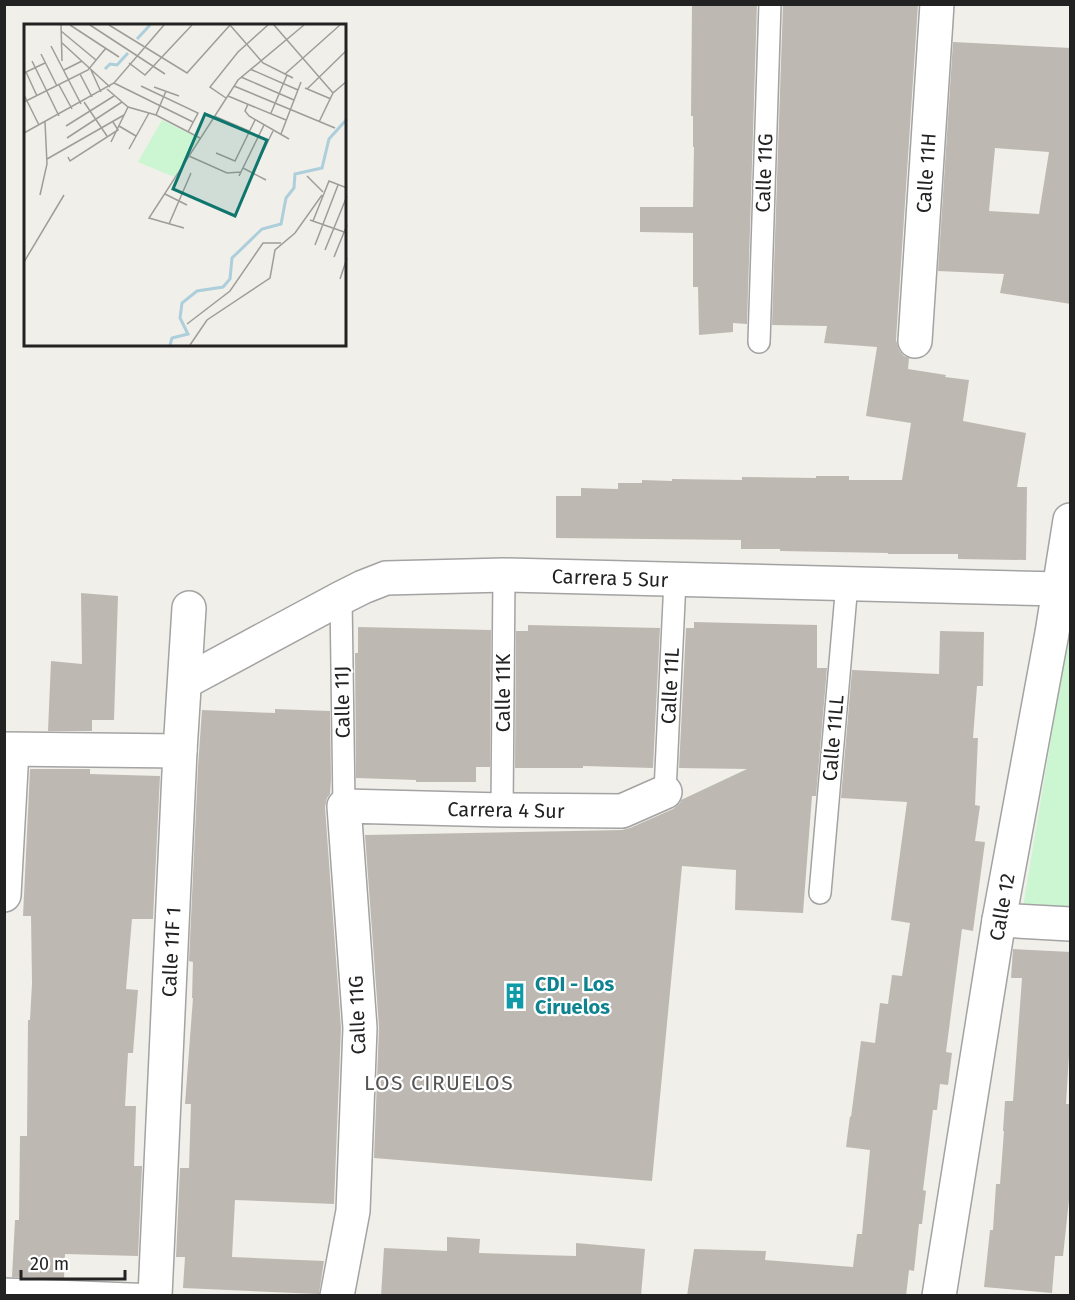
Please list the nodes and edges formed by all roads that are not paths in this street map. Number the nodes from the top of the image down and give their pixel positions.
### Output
1 (770, 4) edge
2 (937, 4) edge
3 (915, 341) dead end
4 (759, 342) dead end
5 (1071, 520) edge
6 (504, 575) junction
7 (675, 580) junction
8 (846, 583) junction
9 (1060, 589) junction
10 (341, 598) junction
11 (189, 608) dead end
12 (185, 682) junction
13 (8, 749) edge
14 (180, 751) junction
15 (665, 792) joint
16 (344, 806) junction
17 (502, 810) junction
18 (820, 893) dead end
19 (4, 895) edge
20 (999, 920) junction
21 (1071, 924) edge
22 (4, 1290) edge
23 (154, 1296) edge
24 (338, 1296) edge
25 (939, 1296) edge

1 - 4 lane, Calle 11G
2 - 3 street, Calle 11H
5 - 9 street, Calle 12
6 - 7 street, Carrera 5 Sur
6 - 10 street, Carrera 5 Sur
6 - 17 lane, Calle 11K
7 - 8 street, Carrera 5 Sur
7 - 15 lane, Calle 11L
8 - 9 street, Carrera 5 Sur
8 - 18 lane, Calle 11LL
9 - 20 street, Calle 12
10 - 12 street, Carrera 5 Sur
10 - 16 lane, Calle 11J
11 - 12 street, Calle 11F 1
12 - 14 street, Calle 11F 1
13 - 14 street
13 - 19 street
14 - 23 street, Calle 11F 1
15 - 17 street, Carrera 4 Sur
16 - 17 street, Carrera 4 Sur
16 - 24 street, Calle 11G
20 - 21 street
20 - 25 street, Calle 12
22 - 23 lane

